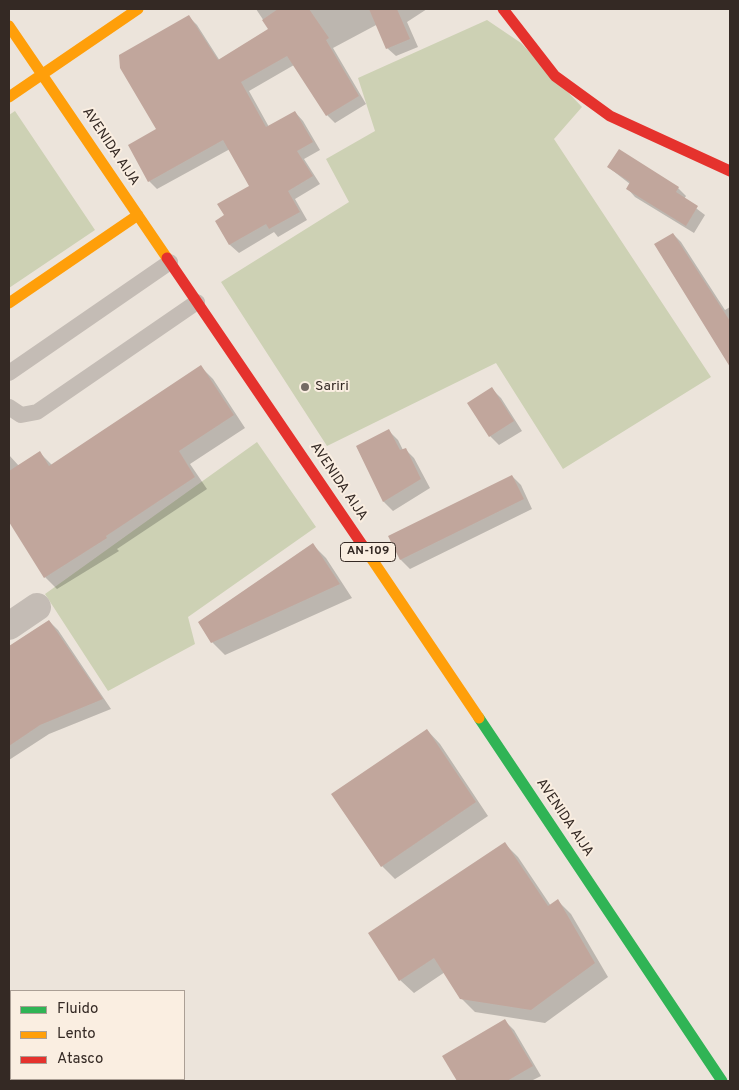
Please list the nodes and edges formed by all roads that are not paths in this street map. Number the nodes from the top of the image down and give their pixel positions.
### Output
1 (138, 9) edge
2 (504, 9) edge
3 (9, 26) edge
4 (41, 74) junction
5 (9, 97) edge
6 (730, 171) edge
7 (138, 215) junction
8 (170, 262) junction
9 (197, 302) junction
10 (9, 303) edge
11 (9, 373) edge
12 (9, 407) edge
13 (37, 607) dead end
14 (9, 626) edge
15 (722, 1081) edge

1 - 4 main road
2 - 6 main road
3 - 4 main road, AVENIDA AIJA / AN-109
4 - 5 main road
4 - 7 main road, AVENIDA AIJA / AN-109
7 - 8 main road, AVENIDA AIJA / AN-109
7 - 10 main road
8 - 9 main road, AVENIDA AIJA / AN-109
8 - 11 lane
9 - 12 lane
9 - 15 main road, AVENIDA AIJA / AN-109
13 - 14 street

